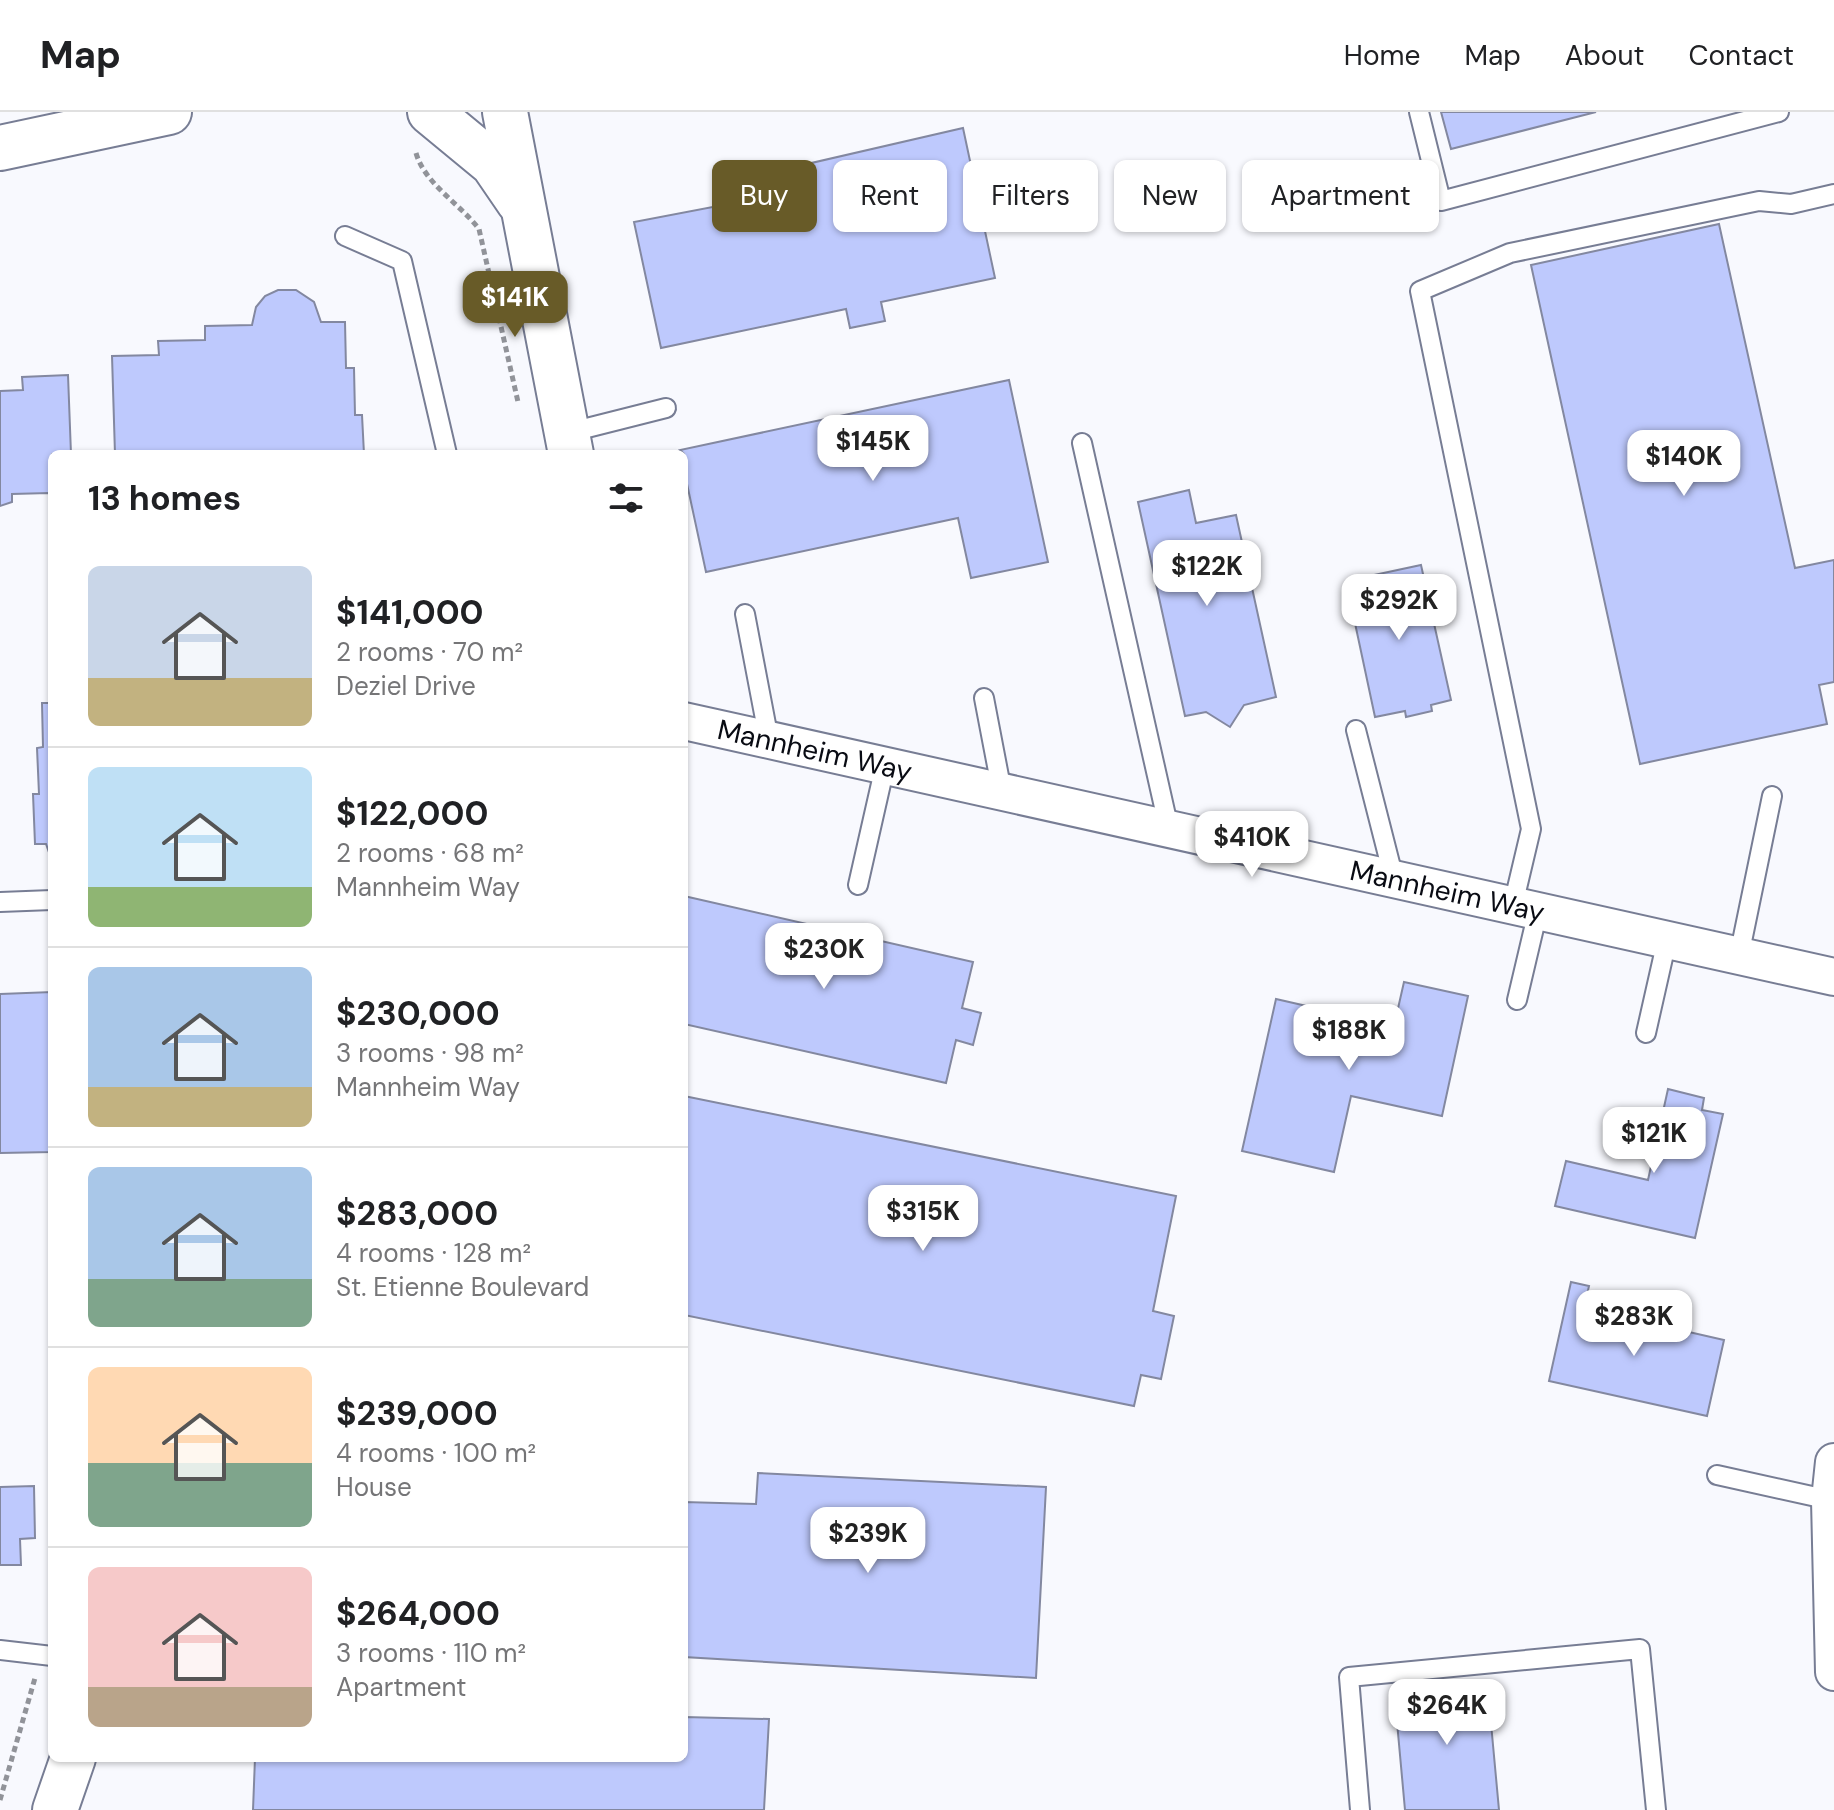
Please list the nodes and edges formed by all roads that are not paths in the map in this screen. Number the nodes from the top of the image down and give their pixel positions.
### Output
1 (169, 112) edge
2 (505, 112) edge
3 (1419, 112) edge
4 (1779, 112) edge
5 (422, 128) edge
6 (0, 148) edge
7 (1834, 194) edge
8 (525, 211) junction
9 (345, 236) dead end
10 (666, 408) dead end
11 (1082, 443) dead end
12 (569, 444) edge
13 (446, 450) edge
14 (745, 614) dead end
15 (984, 698) dead end
16 (688, 722) edge
17 (1356, 730) dead end
18 (769, 740) junction
19 (885, 766) junction
20 (1002, 792) junction
21 (1772, 796) dead end
22 (1169, 829) junction
23 (1394, 879) junction
24 (858, 885) dead end
25 (48, 900) edge
26 (0, 902) edge
27 (1526, 908) junction
28 (1667, 940) junction
29 (1739, 956) junction
30 (1834, 977) edge
31 (1517, 1000) dead end
32 (1646, 1033) dead end
33 (1834, 1462) edge
34 (1717, 1475) dead end
35 (1830, 1500) junction
36 (1832, 1615) edge
37 (0, 1650) edge
38 (48, 1656) edge
39 (1834, 1672) edge
40 (72, 1762) edge
41 (55, 1810) edge
42 (1360, 1810) edge
43 (1656, 1810) edge

1 - 6 street
2 - 8 street
3 - 4 lane
5 - 8 street
7 - 27 lane
8 - 12 street
9 - 13 lane
10 - 12 lane
11 - 22 lane
14 - 18 lane
15 - 20 lane
16 - 18 street, Mannheim Way
17 - 23 lane
18 - 19 street, Mannheim Way
19 - 20 street, Mannheim Way
19 - 24 lane
20 - 22 street, Mannheim Way
21 - 29 lane
22 - 23 street, Mannheim Way
23 - 27 street, Mannheim Way
25 - 26 lane
27 - 28 street, Mannheim Way
27 - 31 lane
28 - 29 street, Mannheim Way
28 - 32 lane
29 - 30 street, Mannheim Way
33 - 35 street
34 - 35 lane
35 - 36 street
36 - 39 street
37 - 38 lane
40 - 41 street
42 - 43 lane

